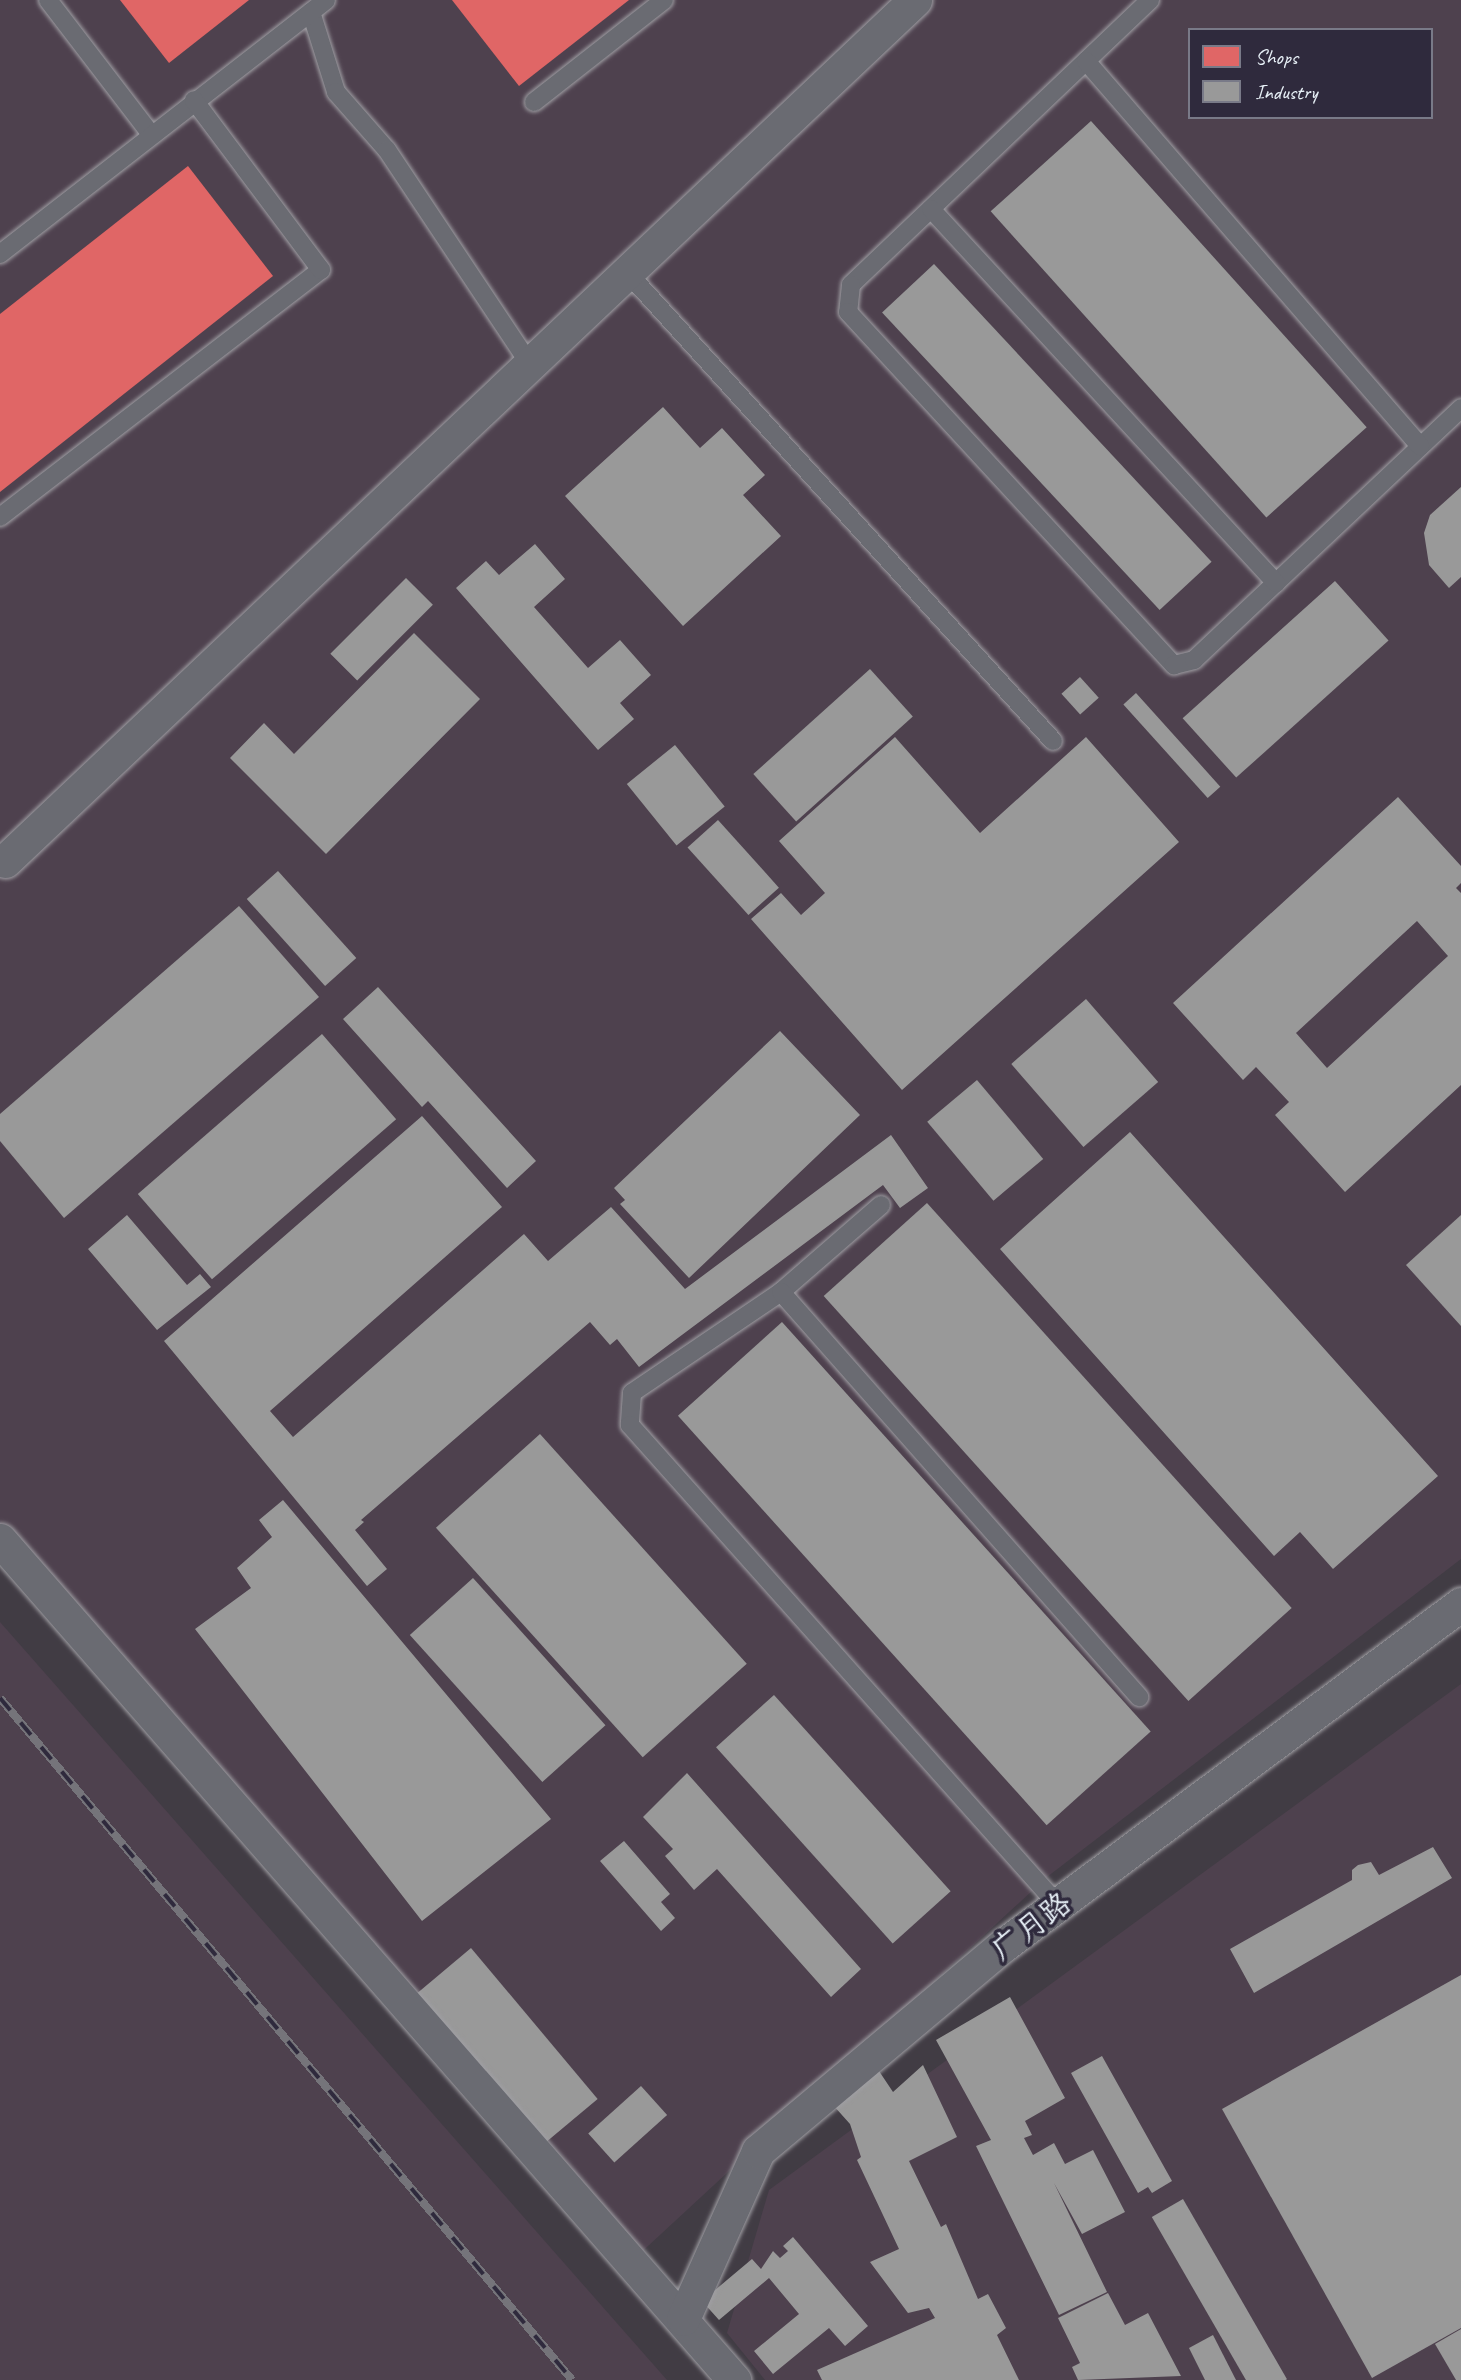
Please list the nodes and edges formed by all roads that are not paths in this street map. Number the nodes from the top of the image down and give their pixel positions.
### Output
1 (48, 0) edge
2 (326, 0) edge
3 (664, 0) edge
4 (915, 0) edge
5 (1150, 0) edge
6 (311, 12) junction
7 (1086, 61) junction
8 (194, 100) junction
9 (534, 102) dead end
10 (150, 133) junction
11 (931, 209) junction
12 (0, 254) edge
13 (626, 271) junction
14 (529, 363) junction
15 (1461, 408) edge
16 (1420, 446) junction
17 (0, 517) edge
18 (1276, 583) junction
19 (1053, 741) dead end
20 (5, 861) dead end
21 (881, 1205) dead end
22 (781, 1292) junction
23 (0, 1540) edge
24 (1461, 1604) edge
25 (1139, 1697) dead end
26 (1058, 1905) junction
27 (683, 2319) junction
28 (734, 2380) edge

1 - 10 lane
2 - 6 lane
3 - 9 lane
4 - 13 street
5 - 7 lane
6 - 8 lane
6 - 14 lane
7 - 11 lane
7 - 16 lane
8 - 10 lane
8 - 17 lane
10 - 12 lane
11 - 18 lane
11 - 18 lane
13 - 14 street
13 - 19 lane
14 - 20 street
15 - 16 lane
16 - 18 lane
21 - 22 lane
22 - 25 lane
22 - 26 lane
23 - 27 street
24 - 26 street, 广月路
26 - 27 street, 广月路
27 - 28 street

